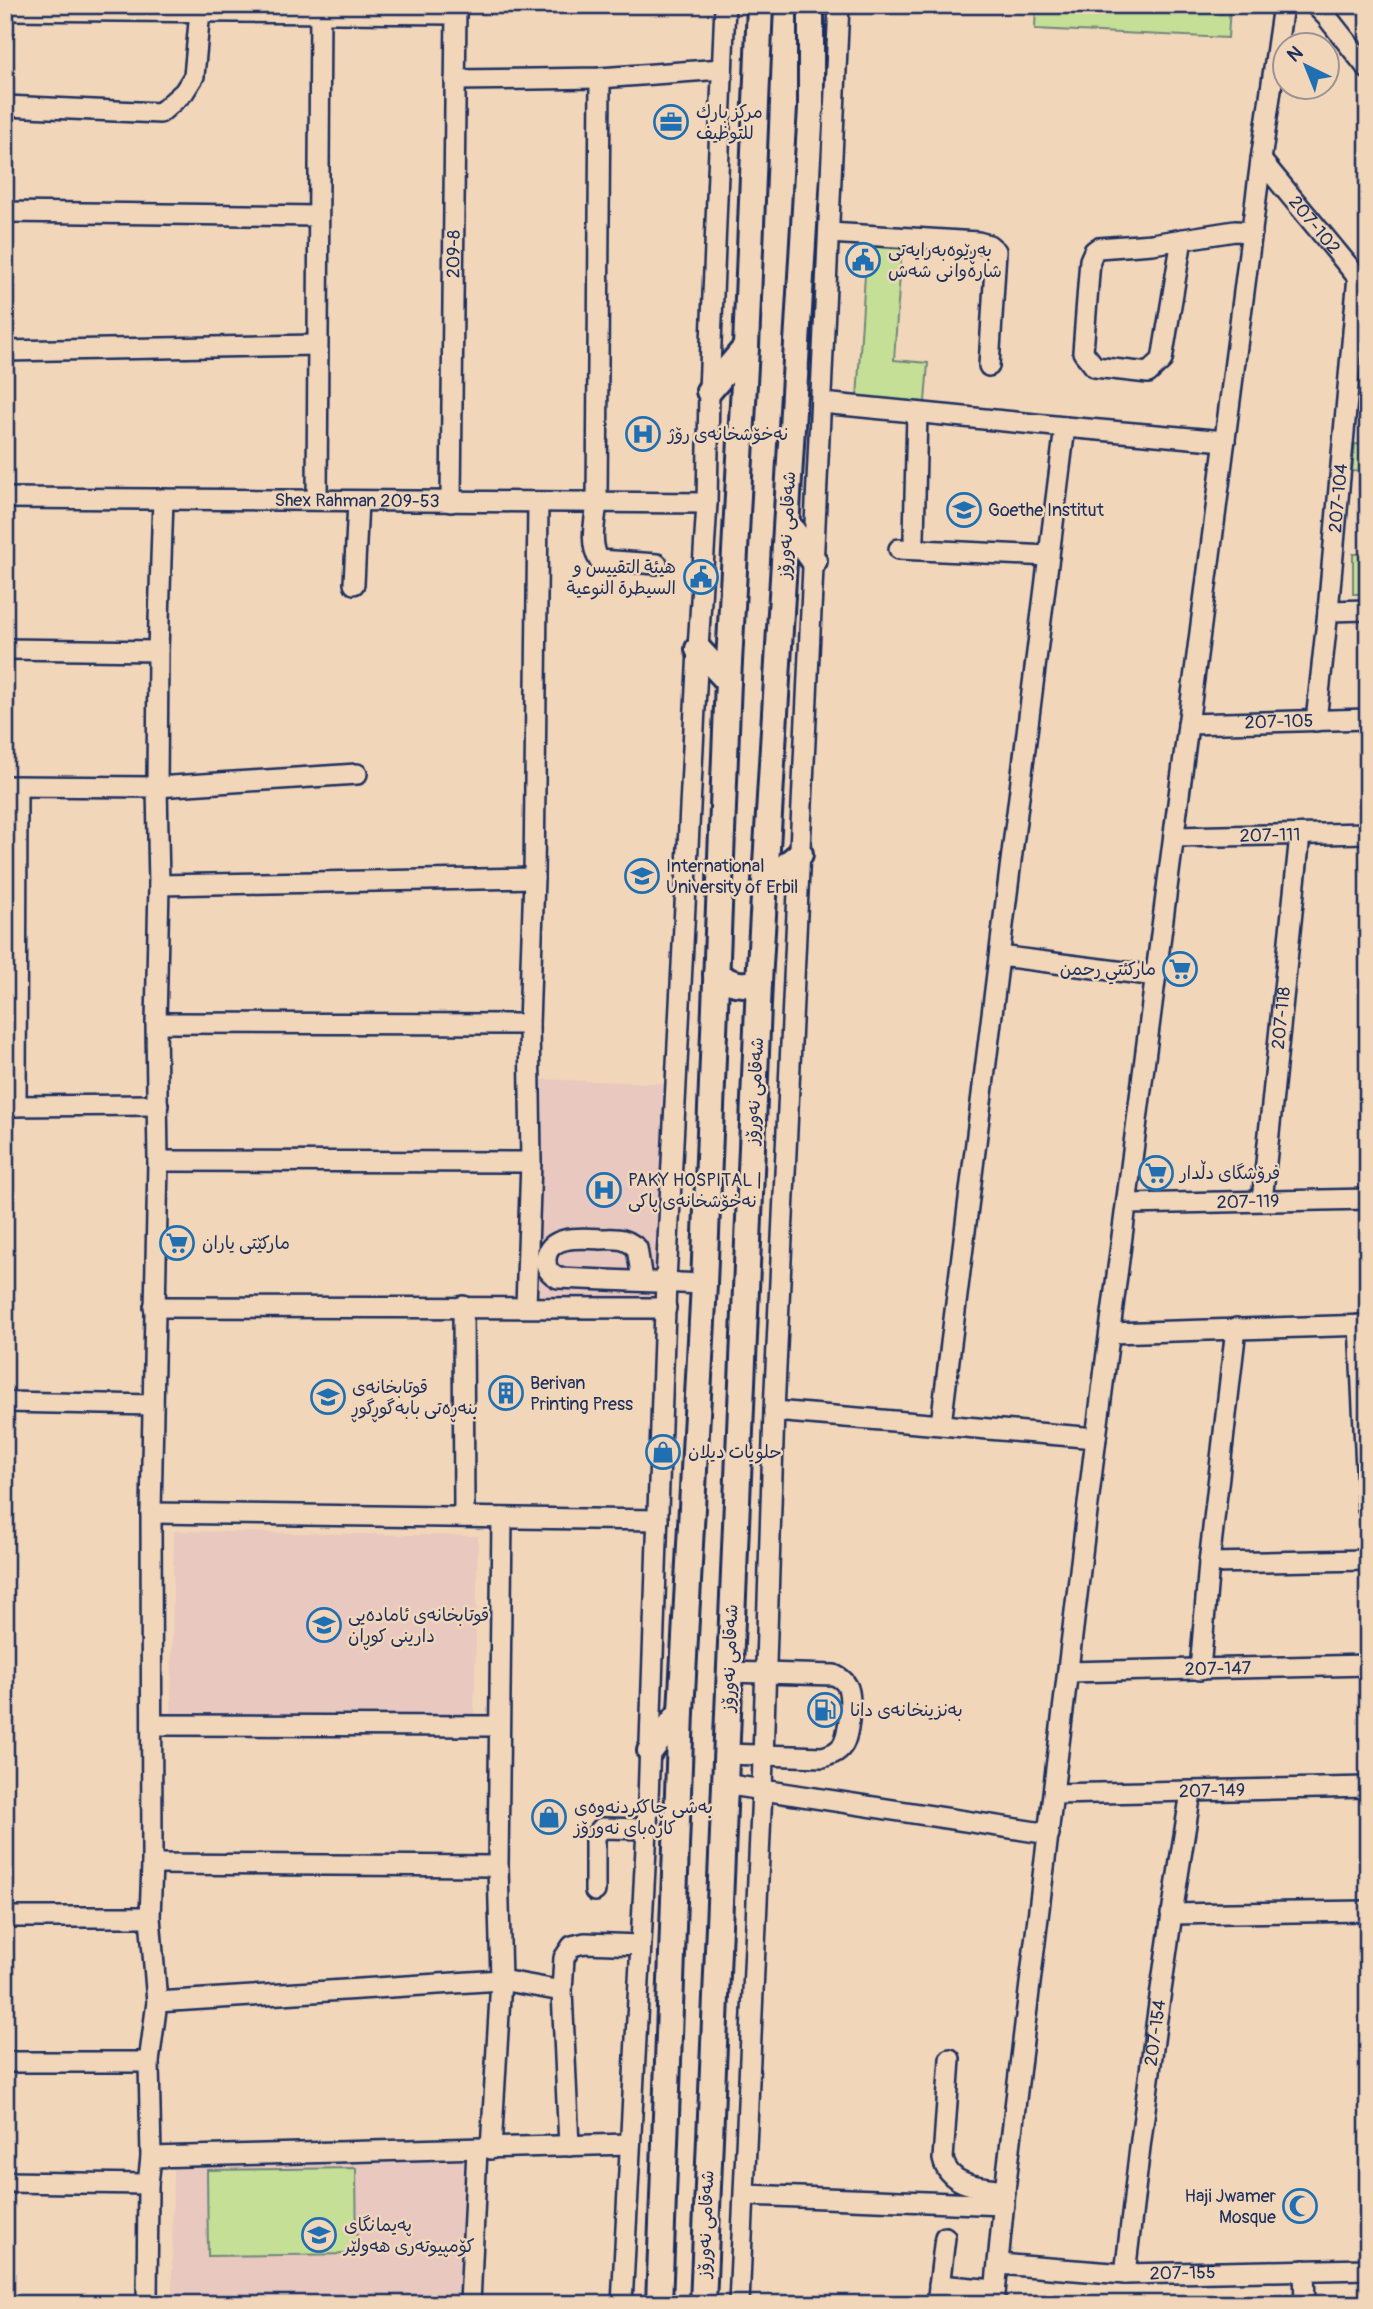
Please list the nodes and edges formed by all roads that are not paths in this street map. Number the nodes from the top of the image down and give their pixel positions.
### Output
1 (726, 5) edge
2 (760, 5) edge
3 (811, 5) edge
4 (839, 5) edge
5 (1283, 5) edge
6 (1315, 5) edge
7 (165, 8) edge
8 (320, 9) edge
9 (5, 10) edge
10 (456, 10) edge
11 (200, 11) junction
12 (722, 69) junction
13 (1368, 69) edge
14 (600, 79) junction
15 (455, 80) junction
16 (5, 106) edge
17 (1261, 160) junction
18 (5, 212) edge
19 (317, 216) junction
20 (1252, 232) junction
21 (829, 233) junction
22 (1182, 239) junction
23 (1363, 283) edge
24 (317, 345) junction
25 (746, 347) junction
26 (5, 351) edge
27 (989, 366) dead end
28 (709, 391) junction
29 (821, 403) junction
30 (917, 413) junction
31 (1065, 427) junction
32 (1225, 441) junction
33 (5, 498) edge
34 (163, 499) junction
35 (317, 500) junction
36 (358, 501) junction
37 (451, 502) junction
38 (538, 502) junction
39 (597, 503) junction
40 (707, 503) junction
41 (787, 523) junction
42 (1049, 556) junction
43 (814, 561) junction
44 (657, 565) dead end
45 (354, 584) dead end
46 (1368, 610) edge
47 (1328, 611) junction
48 (5, 649) edge
49 (698, 649) junction
50 (158, 651) junction
51 (728, 681) junction
52 (1368, 719) edge
53 (1315, 721) junction
54 (1188, 724) junction
55 (357, 774) dead end
56 (11, 786) edge
57 (157, 787) junction
58 (1368, 833) edge
59 (1300, 835) junction
60 (1174, 837) junction
61 (800, 854) junction
62 (534, 878) junction
63 (766, 883) junction
64 (159, 885) junction
65 (1000, 956) junction
66 (716, 974) junction
67 (1156, 976) junction
68 (759, 982) junction
69 (714, 1016) junction
70 (758, 1016) junction
71 (156, 1023) junction
72 (529, 1024) junction
73 (158, 1105) junction
74 (10, 1106) edge
75 (158, 1161) junction
76 (531, 1162) junction
77 (1368, 1199) edge
78 (1262, 1202) junction
79 (1127, 1204) junction
80 (642, 1280) junction
81 (666, 1281) junction
82 (704, 1284) junction
83 (463, 1306) junction
84 (526, 1306) junction
85 (154, 1307) junction
86 (666, 1308) junction
87 (1363, 1325) edge
88 (1236, 1328) junction
89 (1110, 1333) junction
90 (5, 1402) edge
91 (153, 1405) junction
92 (774, 1411) junction
93 (941, 1424) junction
94 (1096, 1438) junction
95 (1368, 1509) edge
96 (150, 1513) junction
97 (464, 1517) junction
98 (502, 1518) junction
99 (658, 1520) junction
100 (1368, 1560) edge
101 (1209, 1563) junction
102 (1368, 1665) edge
103 (1200, 1670) junction
104 (729, 1672) junction
105 (1068, 1672) junction
106 (765, 1673) junction
107 (681, 1712) junction
108 (152, 1725) junction
109 (499, 1726) junction
110 (650, 1751) junction
111 (726, 1754) junction
112 (763, 1755) junction
113 (724, 1784) junction
114 (1368, 1787) edge
115 (762, 1790) junction
116 (1191, 1792) junction
117 (1054, 1794) junction
118 (647, 1829) junction
119 (1049, 1835) junction
120 (152, 1864) junction
121 (498, 1866) junction
122 (595, 1891) dead end
123 (1368, 1911) edge
124 (1171, 1914) junction
125 (5, 1917) edge
126 (150, 1917) junction
127 (640, 1945) junction
128 (501, 1980) junction
129 (562, 1992) junction
130 (156, 2002) junction
131 (950, 2059) dead end
132 (5, 2062) edge
133 (149, 2062) junction
134 (630, 2144) junction
135 (569, 2146) junction
136 (484, 2149) junction
137 (151, 2157) junction
138 (5, 2182) edge
139 (148, 2184) junction
140 (745, 2195) junction
141 (1004, 2198) junction
142 (944, 2237) dead end
143 (999, 2264) junction
144 (1368, 2269) edge
145 (1304, 2270) junction
146 (1125, 2274) junction
147 (938, 2294) edge
148 (994, 2297) edge
149 (147, 2304) edge
150 (470, 2304) edge
151 (622, 2304) edge
152 (659, 2304) edge
153 (703, 2304) edge
154 (739, 2304) edge
155 (1305, 2304) edge

1 - 12 street
2 - 25 main road
3 - 41 main road, شەقامی نەورۆز
4 - 21 street
5 - 17 street
6 - 13 street
7 - 9 street
7 - 11 street
8 - 10 street
8 - 11 street
8 - 19 street
10 - 15 street, 209-8
11 - 16 street
12 - 14 street
12 - 28 street
14 - 15 street
14 - 39 street
15 - 37 street, 209-8
17 - 20 street
17 - 23 street, 207-102
18 - 19 street
19 - 24 street
20 - 22 street
20 - 32 street
21 - 27 street
21 - 29 street
22 - 22 street
23 - 47 street, 207-104
24 - 26 street
24 - 35 street
25 - 28 main road
25 - 51 main road
28 - 40 street
29 - 30 street
29 - 43 street
30 - 31 street
30 - 42 street
31 - 32 street
31 - 42 street
32 - 54 street
33 - 34 street, Shex Rahman 209-53
34 - 35 street, Shex Rahman 209-53
34 - 50 street
35 - 36 street, Shex Rahman 209-53
36 - 37 street, Shex Rahman 209-53
36 - 45 street
37 - 38 street, Shex Rahman 209-53
38 - 39 street, Shex Rahman 209-53
38 - 62 street
39 - 40 street, Shex Rahman 209-53
39 - 44 street
40 - 49 street
41 - 43 main road
41 - 63 main road, شەقامی نەورۆز
42 - 65 street
43 - 61 street
46 - 47 street
47 - 53 street, 207-104
48 - 50 street
49 - 51 main road
49 - 81 street
50 - 57 street
51 - 66 main road
52 - 53 street, 207-105
53 - 54 street, 207-105
54 - 60 street
55 - 57 street
56 - 57 street
56 - 74 street
57 - 64 street
58 - 59 street, 207-111
59 - 60 street, 207-111
59 - 78 street, 207-118
60 - 67 street
61 - 63 main road
61 - 92 street
62 - 64 street
62 - 72 street
63 - 68 main road, شەقامی نەورۆز
64 - 71 street
65 - 67 street
65 - 93 street
66 - 68 main road
66 - 69 main road
67 - 79 street
68 - 70 main road, شەقامی نەورۆز
69 - 70 main road
69 - 82 main road
70 - 104 main road, شەقامی نەورۆز
71 - 72 street
71 - 73 street
72 - 76 street
73 - 74 street
73 - 75 street
75 - 76 street
75 - 85 street
76 - 84 street
77 - 78 street, 207-119
78 - 79 street, 207-119
79 - 89 street
80 - 80 street
80 - 81 street
81 - 82 street
81 - 86 street
82 - 107 main road
83 - 84 street
83 - 85 street
83 - 97 street
84 - 86 street
85 - 91 street
86 - 99 street
87 - 88 street
87 - 95 street
88 - 89 street
88 - 101 street
89 - 94 street
90 - 91 street
91 - 96 street
92 - 93 street
92 - 106 street
93 - 94 street
94 - 105 street
96 - 97 street
96 - 108 street
97 - 98 street
98 - 99 street
98 - 109 street
99 - 110 street
100 - 101 street
101 - 103 street
102 - 103 street, 207-147
103 - 105 street, 207-147
104 - 106 street
104 - 111 main road, شەقامی نەورۆز
105 - 117 street
106 - 112 street
106 - 112 street
107 - 110 main road
107 - 152 main road
108 - 109 street
108 - 120 street
109 - 121 street
110 - 118 street
111 - 112 street
111 - 113 main road, شەقامی نەورۆز
112 - 115 street
113 - 115 street
113 - 153 main road, شەقامی نەورۆز
114 - 116 street, 207-149
115 - 119 street
115 - 140 street
116 - 117 street, 207-149
116 - 124 street, 207-154
117 - 119 street
118 - 122 street
118 - 127 street
119 - 141 street
120 - 121 street
120 - 126 street
121 - 128 street
123 - 124 street
124 - 146 street, 207-154
125 - 126 street
126 - 130 street
127 - 129 street
127 - 134 street
128 - 129 street
128 - 130 street
128 - 136 street
129 - 135 street
130 - 133 street
131 - 141 street
132 - 133 street
133 - 137 street
134 - 135 street
134 - 151 street
135 - 136 street
136 - 137 street
136 - 150 street
137 - 139 street
138 - 139 street
139 - 149 street
140 - 141 street
140 - 154 street
141 - 143 street
142 - 147 street
143 - 146 street, 207-155
143 - 148 street
144 - 145 street, 207-155
145 - 146 street, 207-155
145 - 155 street
147 - 148 street

